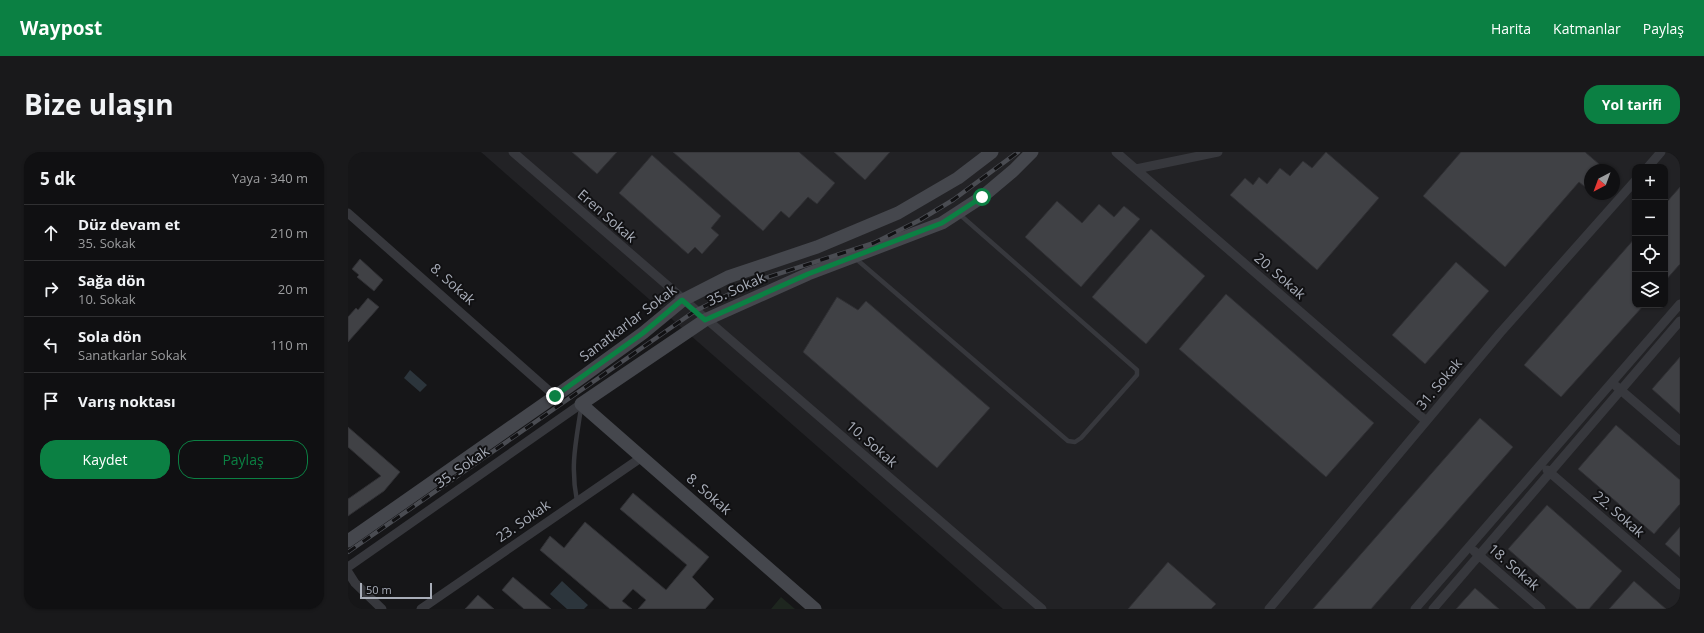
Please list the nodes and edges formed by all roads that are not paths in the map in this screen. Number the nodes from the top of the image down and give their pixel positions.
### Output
1 (513, 152) edge
2 (992, 152) edge
3 (1032, 152) edge
4 (1116, 152) edge
5 (1218, 152) edge
6 (1661, 152) edge
7 (1651, 164) edge
8 (1136, 169) junction
9 (1632, 184) edge
10 (348, 213) edge
11 (958, 213) junction
12 (854, 256) junction
13 (682, 300) junction
14 (1680, 304) edge
15 (705, 320) junction
16 (1680, 321) edge
17 (1612, 382) junction
18 (1621, 390) junction
19 (555, 396) junction
20 (581, 404) junction
21 (1426, 420) junction
22 (1680, 442) edge
23 (642, 457) junction
24 (1541, 464) junction
25 (1550, 472) junction
26 (577, 501) junction
27 (348, 541) edge
28 (1469, 546) junction
29 (1479, 555) junction
30 (348, 567) edge
31 (348, 572) edge
32 (1680, 585) edge
33 (382, 609) edge
34 (421, 609) edge
35 (815, 609) edge
36 (1042, 609) edge
37 (1269, 609) edge
38 (1415, 609) edge
39 (1433, 609) edge
40 (1541, 609) edge

1 - 13 street, Eren Sokak
2 - 13 street, Sanatkarlar Sokak
3 - 11 street, 35. Sokak
4 - 8 street, 20. Sokak
5 - 8 street
6 - 7 street
8 - 21 street, 20. Sokak
9 - 21 street, 31. Sokak
10 - 19 street, 8. Sokak
11 - 12 street, 35. Sokak
11 - 12 lane
12 - 15 street, 35. Sokak
13 - 15 street, 10. Sokak
13 - 19 street, Sanatkarlar Sokak
14 - 17 street
15 - 20 street, 35. Sokak
15 - 36 street, 10. Sokak
16 - 18 street
17 - 18 street
17 - 24 street
18 - 22 street
18 - 25 street
19 - 27 street, Sanatkarlar Sokak
20 - 23 street, 8. Sokak
20 - 26 lane
20 - 30 street, 35. Sokak
21 - 37 street, 31. Sokak
23 - 26 street, 23. Sokak
23 - 35 street, 8. Sokak
24 - 25 street, 22. Sokak
24 - 28 street
25 - 29 street
25 - 32 street, 22. Sokak
26 - 34 street, 23. Sokak
28 - 29 street, 18. Sokak
28 - 38 street
29 - 39 street
29 - 40 street, 18. Sokak
31 - 33 street

